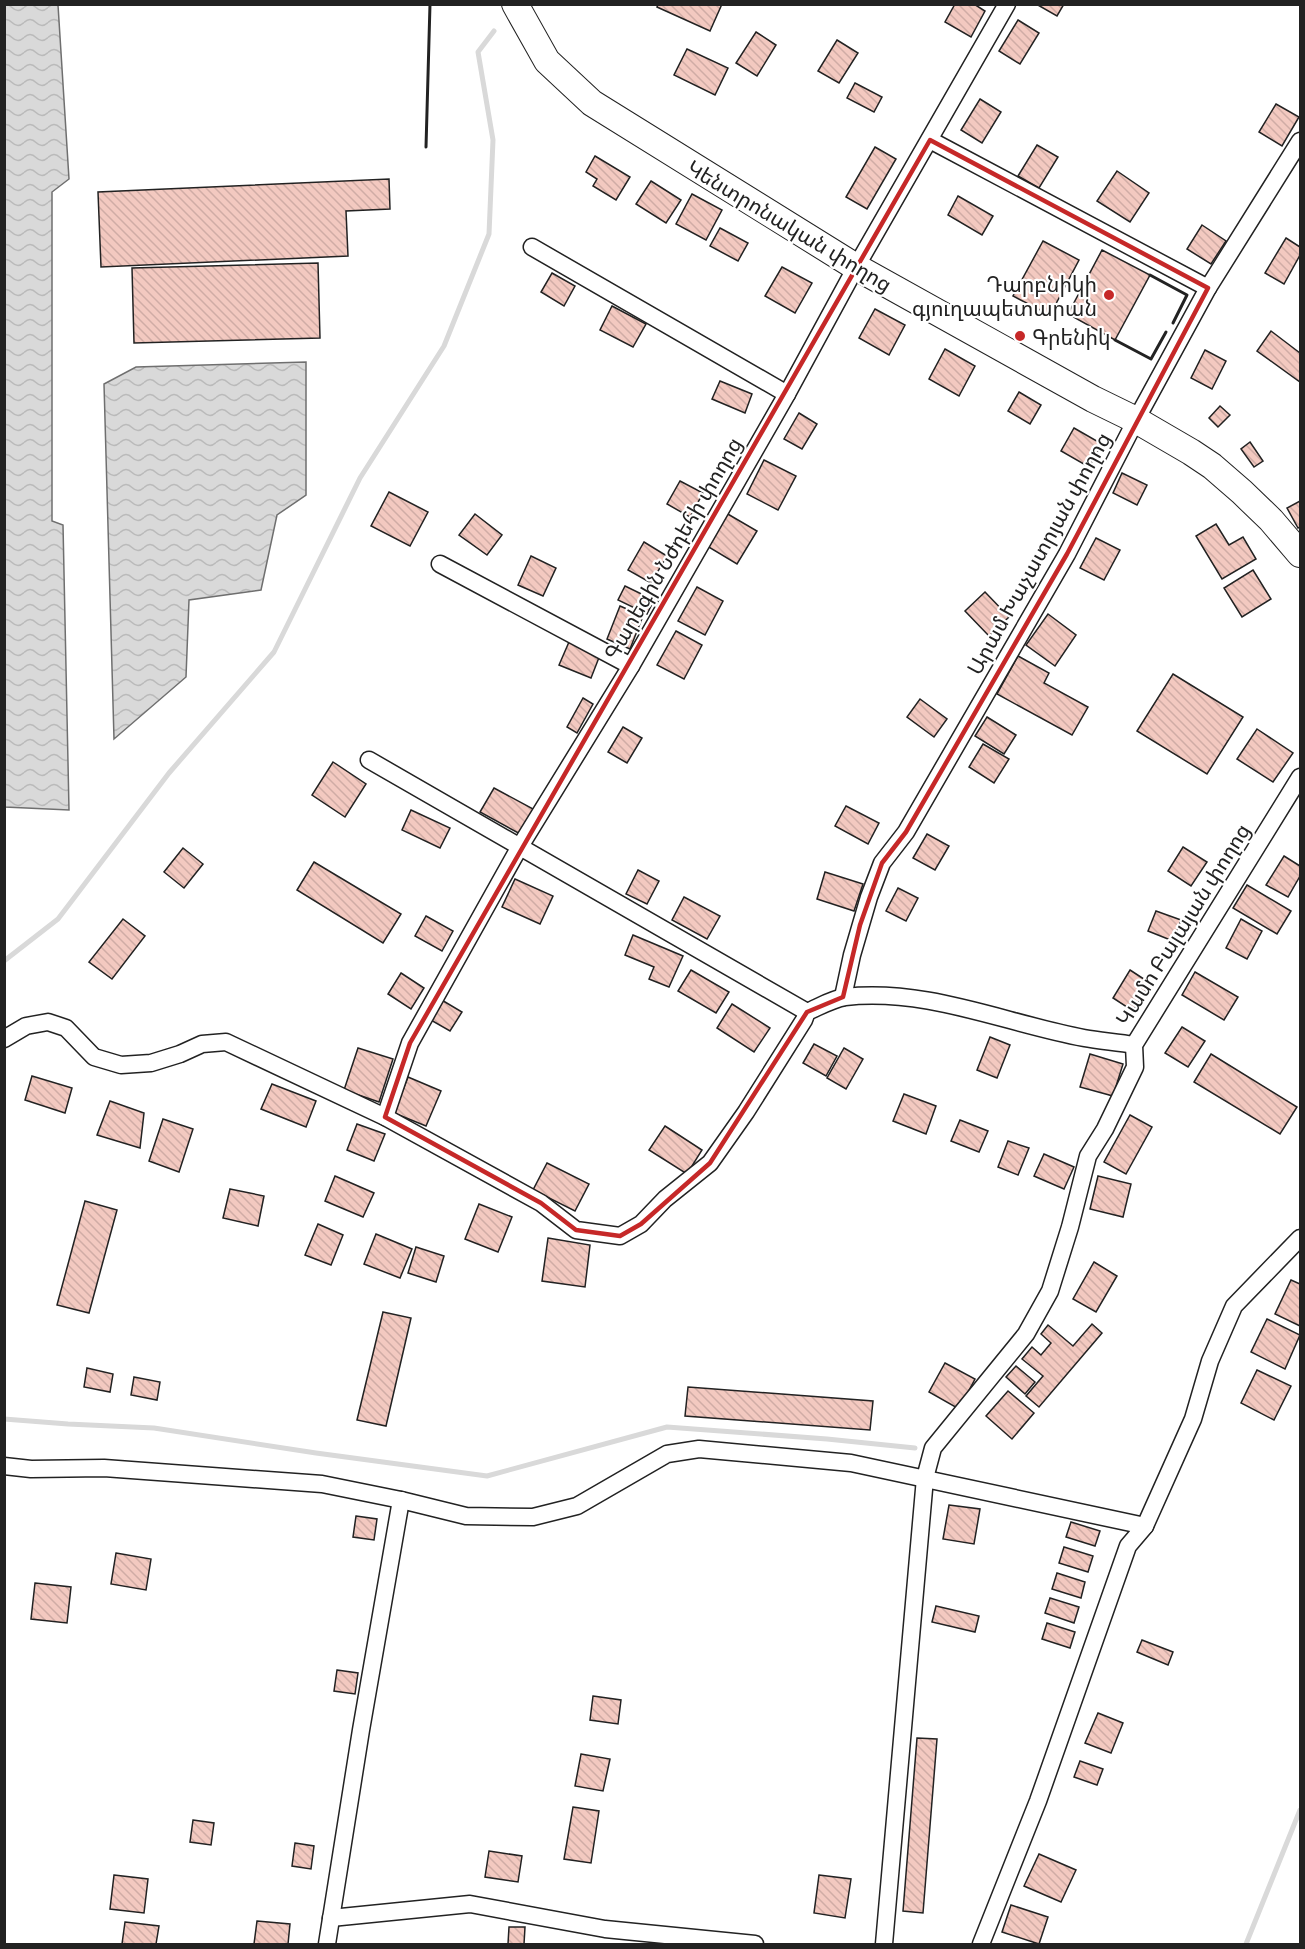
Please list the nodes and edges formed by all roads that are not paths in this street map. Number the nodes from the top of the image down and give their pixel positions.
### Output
1 (515, 4) edge
2 (1007, 4) edge
3 (930, 140) junction
4 (1300, 141) edge
5 (532, 247) dead end
6 (856, 267) junction
7 (1208, 288) junction
8 (787, 394) junction
9 (1136, 420) junction
10 (1300, 554) edge
11 (440, 564) dead end
12 (631, 666) junction
13 (369, 760) dead end
14 (1300, 777) edge
15 (519, 848) junction
16 (843, 997) junction
17 (807, 1012) junction
18 (4, 1040) edge
19 (1134, 1045) junction
20 (385, 1117) junction
21 (1300, 1238) edge
22 (4, 1466) edge
23 (925, 1478) junction
24 (401, 1500) junction
25 (1145, 1526) junction
26 (332, 1918) junction
27 (327, 1944) edge
28 (755, 1944) edge
29 (884, 1944) edge
30 (981, 1944) edge

1 - 6 main road, Կենտրոնական փողոց
2 - 3 street, Գարեգին Նժդեհի փողոց
3 - 6 street, Գարեգին Նժդեհի փողոց
3 - 7 street
4 - 7 street, Արամ Խաչատրյան փողոց
5 - 8 street
6 - 8 street, Գարեգին Նժդեհի փողոց
6 - 9 main road, Կենտրոնական փողոց
7 - 9 street, Արամ Խաչատրյան փողոց
8 - 12 street, Գարեգին Նժդեհի փողոց
9 - 10 main road, Կենտրոնական փողոց
9 - 16 street, Արամ Խաչատրյան փողոց
11 - 12 street
12 - 15 street, Գարեգին Նժդեհի փողոց
13 - 15 street
14 - 19 street, Կամո Բալայան փողոց
15 - 17 street
15 - 20 street, Գարեգին Նժդեհի փողոց
16 - 17 street
16 - 19 street
17 - 20 street
18 - 20 street
19 - 23 street, Կամո Բալայան փողոց
21 - 25 street
22 - 24 street
23 - 24 street
23 - 25 street
23 - 29 street, Կամո Բալայան փողոց
24 - 26 street
25 - 30 street
26 - 27 street
26 - 28 street

